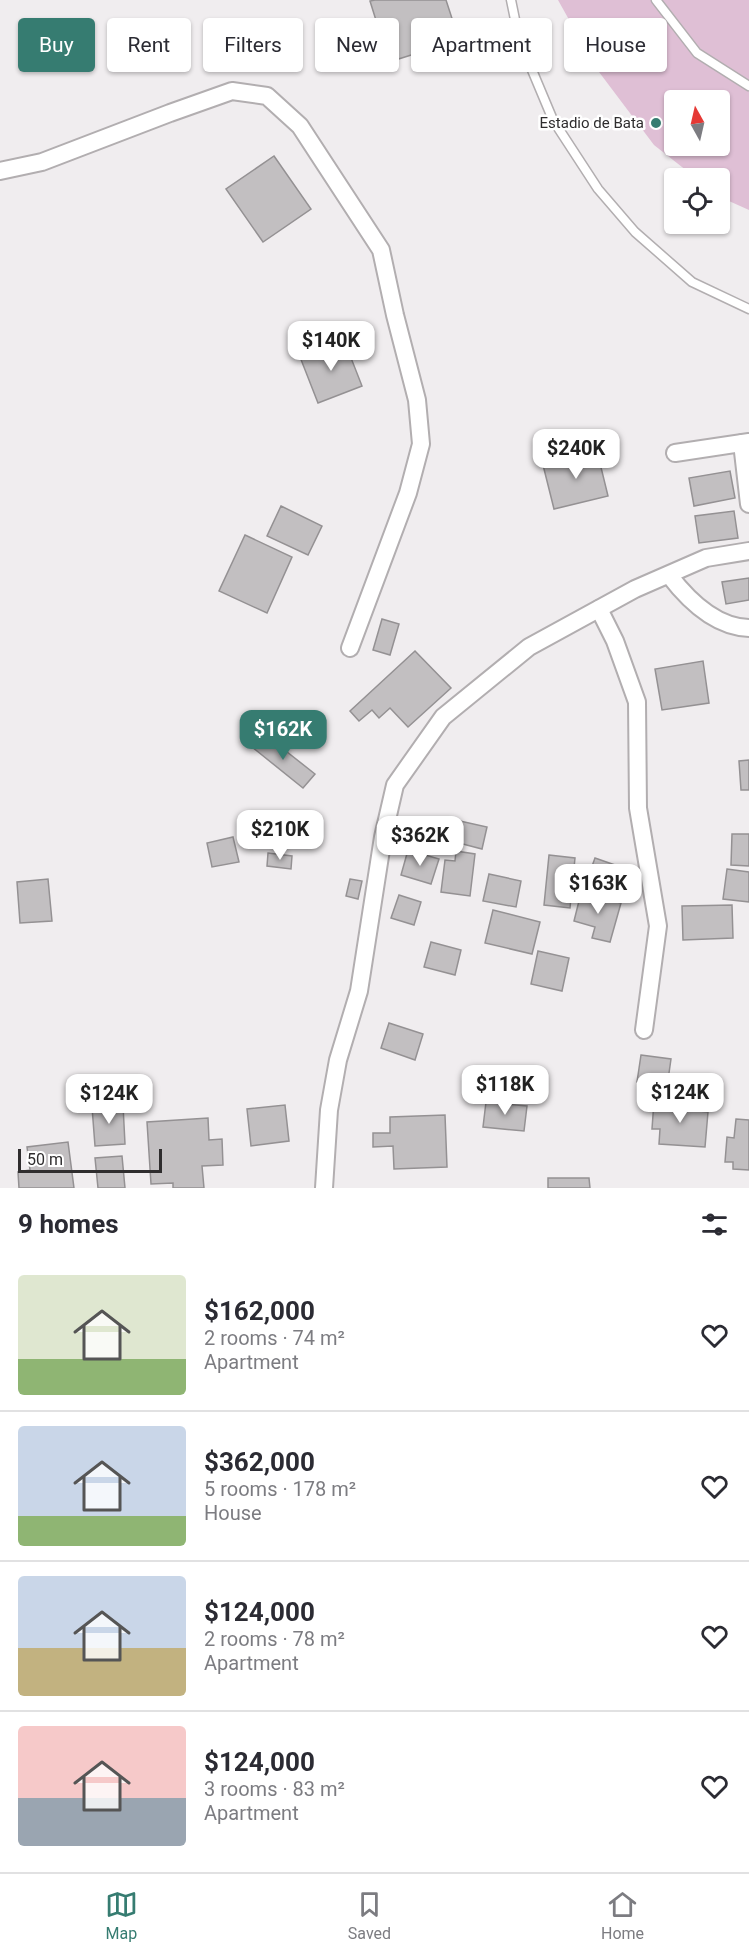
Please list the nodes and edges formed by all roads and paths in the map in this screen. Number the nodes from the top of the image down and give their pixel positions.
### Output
1 (511, 0) edge
2 (656, 0) edge
3 (749, 86) edge
4 (0, 171) edge
5 (749, 309) edge
6 (746, 442) edge
7 (675, 453) dead end
8 (749, 504) edge
9 (749, 551) edge
10 (669, 574) junction
11 (599, 609) junction
12 (749, 628) edge
13 (350, 648) dead end
14 (644, 1030) dead end
15 (324, 1188) edge

1 - 5 lane
2 - 3 lane
4 - 13 street
6 - 7 street
6 - 8 street
9 - 10 street
10 - 11 street
10 - 12 street
11 - 14 street
11 - 15 street

